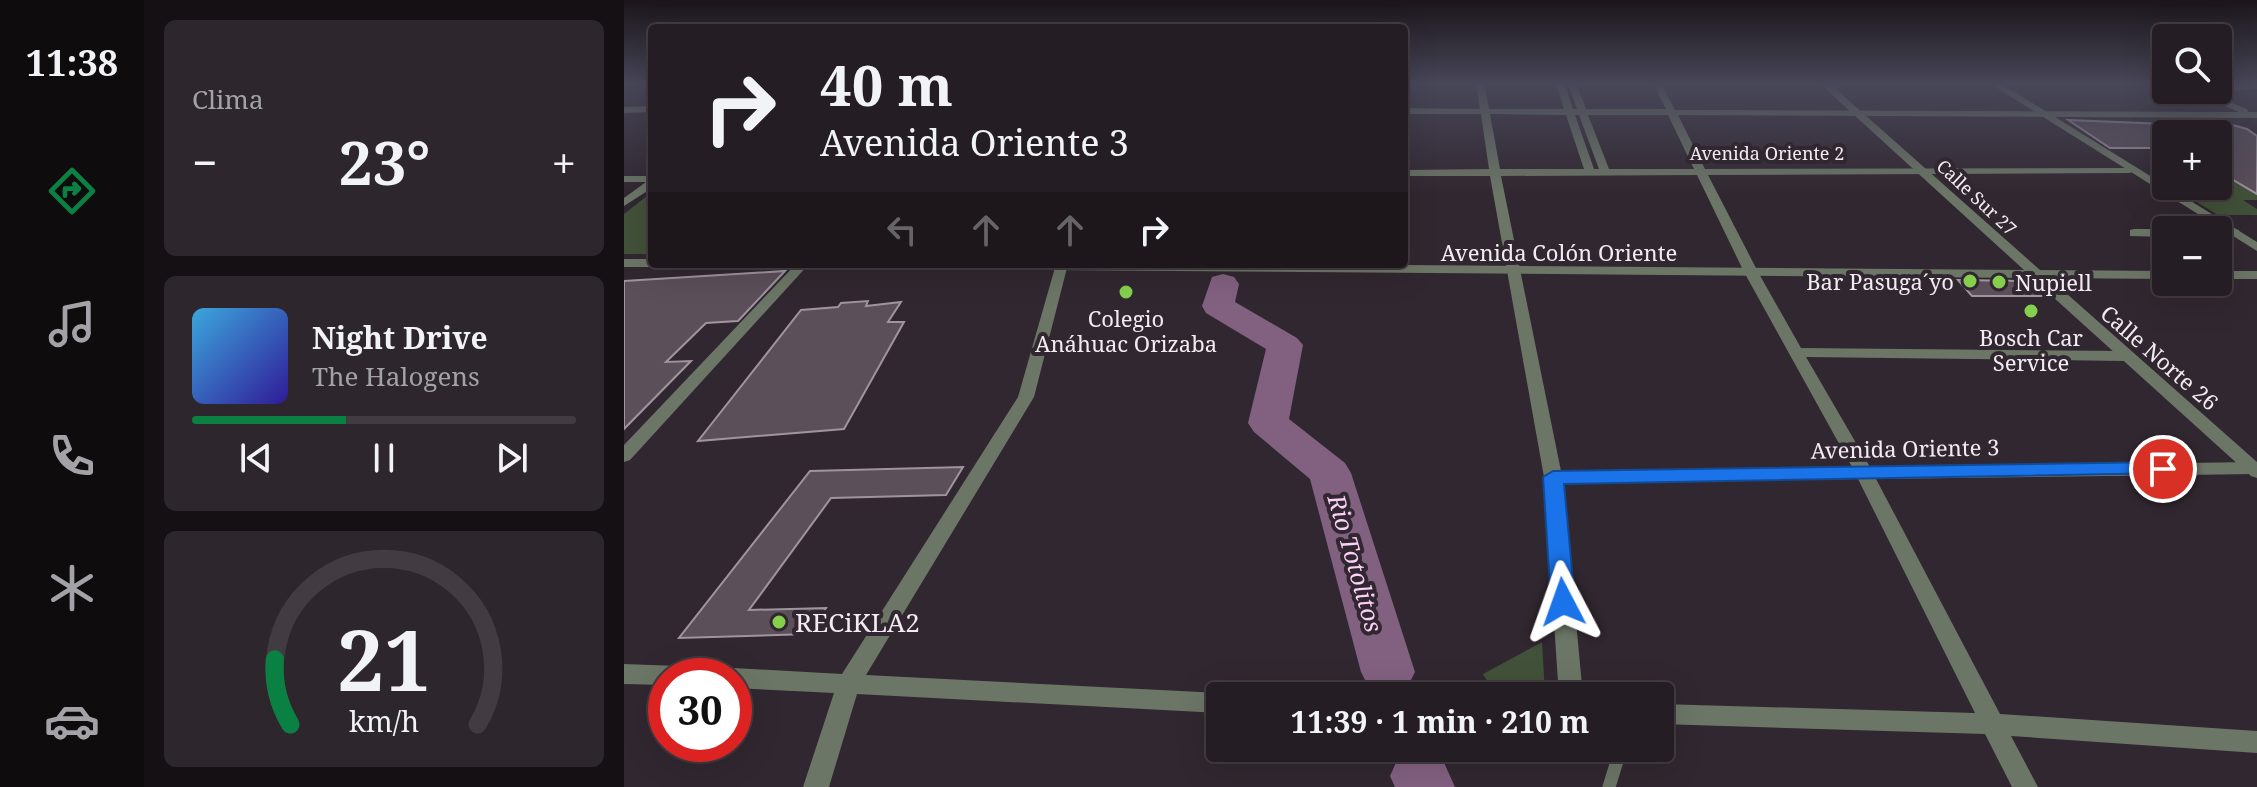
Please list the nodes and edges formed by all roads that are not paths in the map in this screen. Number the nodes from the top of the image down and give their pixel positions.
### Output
1 (1485, 120) edge
2 (1572, 120) edge
3 (1584, 120) edge
4 (1675, 120) edge
5 (1865, 120) edge
6 (2052, 120) edge
7 (2130, 170) junction
8 (1701, 171) junction
9 (1922, 171) junction
10 (1590, 172) junction
11 (1605, 172) junction
12 (1408, 173) edge
13 (1496, 173) junction
14 (624, 179) edge
15 (648, 181) edge
16 (648, 184) edge
17 (624, 203) edge
18 (2134, 233) dead end
19 (2152, 233) edge
20 (2235, 233) joint
21 (2257, 247) edge
22 (624, 263) edge
23 (648, 263) edge
24 (802, 268) edge
25 (1060, 268) edge
26 (1211, 268) edge
27 (1512, 272) junction
28 (1751, 272) junction
29 (2034, 274) junction
30 (2152, 275) edge
31 (2232, 275) edge
32 (2257, 275) edge
33 (1799, 352) junction
34 (2124, 356) junction
35 (624, 456) edge
36 (2256, 469) edge
37 (1864, 473) junction
38 (1553, 477) junction
39 (624, 674) edge
40 (648, 675) edge
41 (752, 679) edge
42 (849, 682) junction
43 (1570, 682) edge
44 (1206, 702) edge
45 (1674, 714) edge
46 (1995, 724) junction
47 (2257, 742) edge
48 (1617, 762) edge
49 (816, 787) edge
50 (1609, 787) edge
51 (2025, 787) edge

1 - 13 street
2 - 10 street
3 - 11 street
4 - 8 street
5 - 9 street, Calle Sur 27
6 - 7 street
7 - 9 street, Avenida Oriente 2
7 - 20 street
8 - 9 street, Avenida Oriente 2
8 - 11 street, Avenida Oriente 2
8 - 28 street
9 - 29 street, Calle Sur 27
10 - 11 street, Avenida Oriente 2
10 - 13 street, Avenida Oriente 2
12 - 13 street, Avenida Oriente 2
13 - 27 street
14 - 15 street
16 - 17 street
18 - 19 street
20 - 21 street
22 - 23 street
24 - 35 street
25 - 42 street
26 - 27 street, Avenida Colón Oriente
27 - 28 street, Avenida Colón Oriente
27 - 38 street
28 - 29 street, Avenida Colón Oriente
28 - 33 street
29 - 30 street, Avenida Colón Oriente
29 - 34 street, Calle Norte 26
31 - 32 street
33 - 34 street
33 - 37 street
34 - 36 street, Calle Norte 26
36 - 37 street, Avenida Oriente 3
37 - 38 street, Avenida Oriente 3
37 - 46 street
38 - 43 street
39 - 40 street
41 - 42 street
42 - 44 street
42 - 49 street
45 - 46 street
46 - 47 street
46 - 51 street
48 - 50 lane

